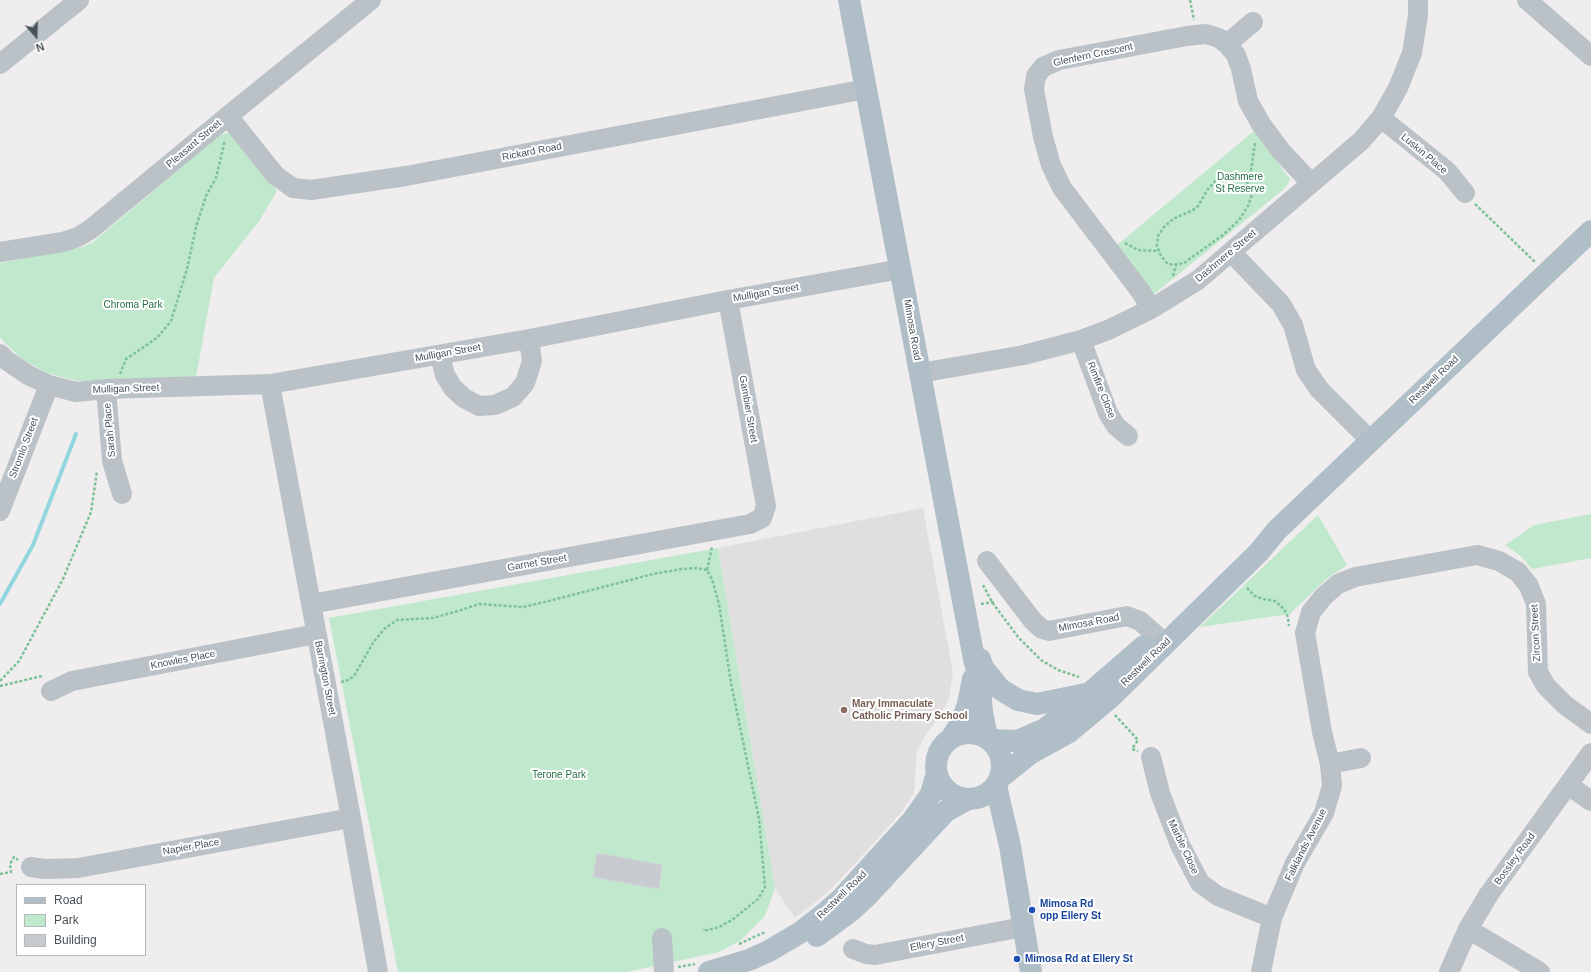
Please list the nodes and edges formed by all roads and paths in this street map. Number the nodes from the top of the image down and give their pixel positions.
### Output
1 (79, 0) edge
2 (371, 0) edge
3 (850, 0) edge
4 (1418, 0) edge
5 (1527, 0) edge
6 (1252, 22) dead end
7 (1227, 44) junction
8 (1591, 56) edge
9 (0, 64) edge
10 (866, 89) junction
11 (229, 118) junction
12 (1381, 118) junction
13 (1260, 122) junction
14 (1245, 179) junction
15 (1311, 183) junction
16 (1465, 193) joint
17 (1591, 231) edge
18 (1105, 244) junction
19 (1159, 251) junction
20 (0, 252) edge
21 (1231, 252) junction
22 (901, 269) junction
23 (1547, 273) junction
24 (728, 300) junction
25 (1150, 309) junction
26 (529, 339) junction
27 (1081, 340) junction
28 (0, 354) edge
29 (440, 355) junction
30 (920, 373) junction
31 (112, 383) junction
32 (270, 384) junction
33 (48, 385) junction
34 (1128, 436) dead end
35 (1371, 441) junction
36 (96, 466) dead end
37 (122, 494) dead end
38 (0, 511) edge
39 (762, 518) joint
40 (719, 545) dead end
41 (987, 561) dead end
42 (707, 570) junction
43 (1355, 577) joint
44 (1247, 587) dead end
45 (311, 604) junction
46 (1291, 632) dead end
47 (970, 633) junction
48 (316, 634) junction
49 (1160, 640) junction
50 (974, 659) junction
51 (0, 681) edge
52 (339, 682) dead end
53 (47, 684) joint
54 (0, 686) edge
55 (1089, 694) junction
56 (1113, 714) dead end
57 (1591, 724) edge
58 (952, 738) junction
59 (989, 739) junction
60 (1591, 753) edge
61 (1151, 757) joint
62 (1361, 758) dead end
63 (1330, 764) junction
64 (937, 773) junction
65 (1568, 785) junction
66 (986, 790) junction
67 (1591, 801) edge
68 (351, 818) junction
69 (31, 867) dead end
70 (1272, 918) junction
71 (1023, 927) junction
72 (704, 929) dead end
73 (1468, 929) junction
74 (662, 938) dead end
75 (853, 948) dead end
76 (378, 972) edge
77 (664, 972) edge
78 (709, 972) edge
79 (750, 972) edge
80 (1031, 972) edge
81 (1261, 972) edge
82 (1449, 972) edge
83 (1540, 972) edge

1 - 9 street
2 - 11 street, Pleasant Street
3 - 10 main road, Mimosa Road
4 - 12 street, Dashmere Street
5 - 8 street
6 - 7 street
7 - 13 street, Glenfern Crescent
7 - 18 street, Glenfern Crescent
10 - 11 street, Rickard Road
10 - 22 main road, Mimosa Road
11 - 20 street, Pleasant Street
11 - 31 path
12 - 15 street, Dashmere Street
12 - 16 street, Luskin Place
13 - 14 path
13 - 15 street, Glenfern Crescent
14 - 19 path
14 - 19 path
15 - 21 street, Dashmere Street
16 - 23 path
17 - 23 main road, Restwell Road
18 - 19 path
18 - 25 street, Glenfern Crescent
21 - 25 street, Dashmere Street
21 - 35 street
22 - 24 street, Mulligan Street
22 - 30 main road, Mimosa Road
23 - 35 main road, Restwell Road
24 - 26 street, Mulligan Street
24 - 39 street, Gambier Street
25 - 27 street, Dashmere Street
26 - 29 street, Mulligan Street
26 - 29 street
27 - 30 street, Dashmere Street
27 - 34 street, Rimfire Close
28 - 33 street, Mulligan Street
29 - 32 street, Mulligan Street
30 - 47 main road, Mimosa Road
31 - 32 street, Mulligan Street
31 - 33 street, Mulligan Street
31 - 37 street, Sarah Place
32 - 45 street, Barrington Street
33 - 38 street, Stromlo Street
35 - 49 main road, Restwell Road
36 - 51 path
39 - 45 street, Garnet Street
40 - 42 path
41 - 49 street, Mimosa Road
42 - 52 path
42 - 72 path
43 - 57 street, Zircon Street
43 - 63 street, Falklands Avenue
44 - 46 path
45 - 48 street, Barrington Street
47 - 50 main road, Mimosa Road
47 - 55 main road
48 - 53 street, Knowles Place
48 - 68 street, Barrington Street
49 - 55 main road, Restwell Road
49 - 66 main road, Restwell Road
50 - 58 main road, Mimosa Road
50 - 59 main road, Mimosa Road
53 - 54 path
55 - 59 main road, Restwell Road
56 - 61 path
58 - 59 main road
58 - 64 main road
59 - 66 main road
60 - 65 street, Bossley Road
61 - 70 street, Marble Close
62 - 63 street
63 - 70 street, Falklands Avenue
64 - 66 main road
64 - 78 main road, Restwell Road
65 - 67 street
65 - 73 street, Bossley Road
66 - 71 main road
66 - 79 main road, Restwell Road
68 - 69 street, Napier Place
68 - 76 street, Barrington Street
70 - 81 street, Falklands Avenue
71 - 75 street, Ellery Street
71 - 80 main road
73 - 82 street, Bossley Road
73 - 83 street
74 - 77 street

